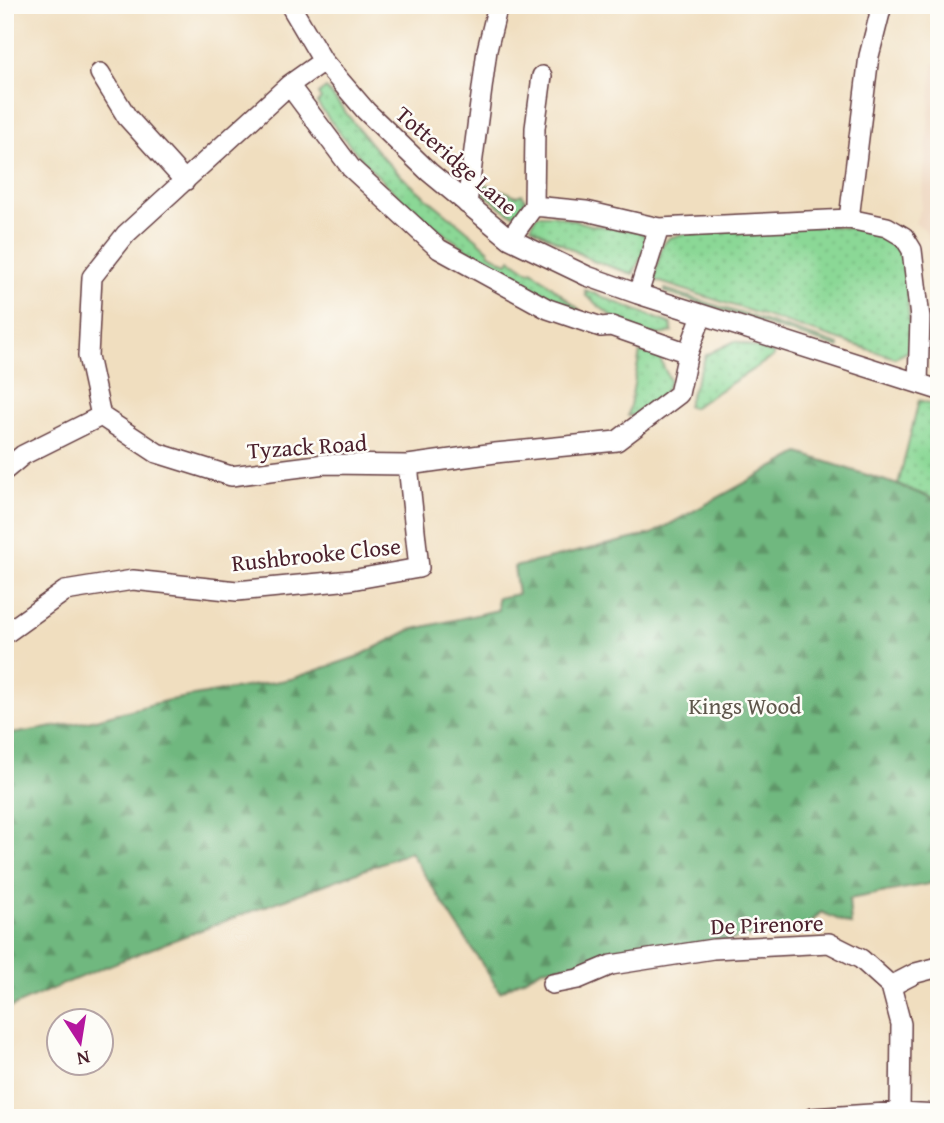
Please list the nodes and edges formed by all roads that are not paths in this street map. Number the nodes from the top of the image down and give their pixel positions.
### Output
1 (290, 5) edge
2 (498, 5) edge
3 (882, 5) edge
4 (323, 61) junction
5 (100, 73) dead end
6 (541, 76) dead end
7 (289, 85) junction
8 (185, 181) junction
9 (467, 204) junction
10 (534, 206) junction
11 (849, 219) junction
12 (659, 228) junction
13 (510, 239) junction
14 (638, 294) junction
15 (702, 315) junction
16 (688, 353) junction
17 (918, 383) junction
18 (939, 390) edge
19 (101, 415) junction
20 (408, 465) junction
21 (5, 470) edge
22 (5, 634) edge
23 (939, 967) edge
24 (552, 984) dead end
25 (891, 986) junction
26 (900, 1112) junction
27 (939, 1114) edge
28 (811, 1118) edge

1 - 4 street, Totteridge Lane
2 - 9 street
3 - 11 street
4 - 7 street
4 - 9 street, Totteridge Lane
5 - 8 street
6 - 10 street
7 - 8 street
7 - 16 street
8 - 19 street
9 - 13 street, Totteridge Lane
10 - 12 street, Totteridge Lane
10 - 13 street
11 - 12 street, Totteridge Lane
11 - 17 street, Totteridge Lane
12 - 14 street
13 - 14 street, Totteridge Lane
14 - 15 street, Totteridge Lane
15 - 16 street, Tyzack Road
15 - 17 street, Totteridge Lane
16 - 20 street, Tyzack Road
17 - 18 street, Totteridge Lane
19 - 20 street, Tyzack Road
19 - 21 street
20 - 22 street, Rushbrooke Close
23 - 25 street
24 - 25 street, De Pirenore
25 - 26 street
26 - 27 street
26 - 28 street

